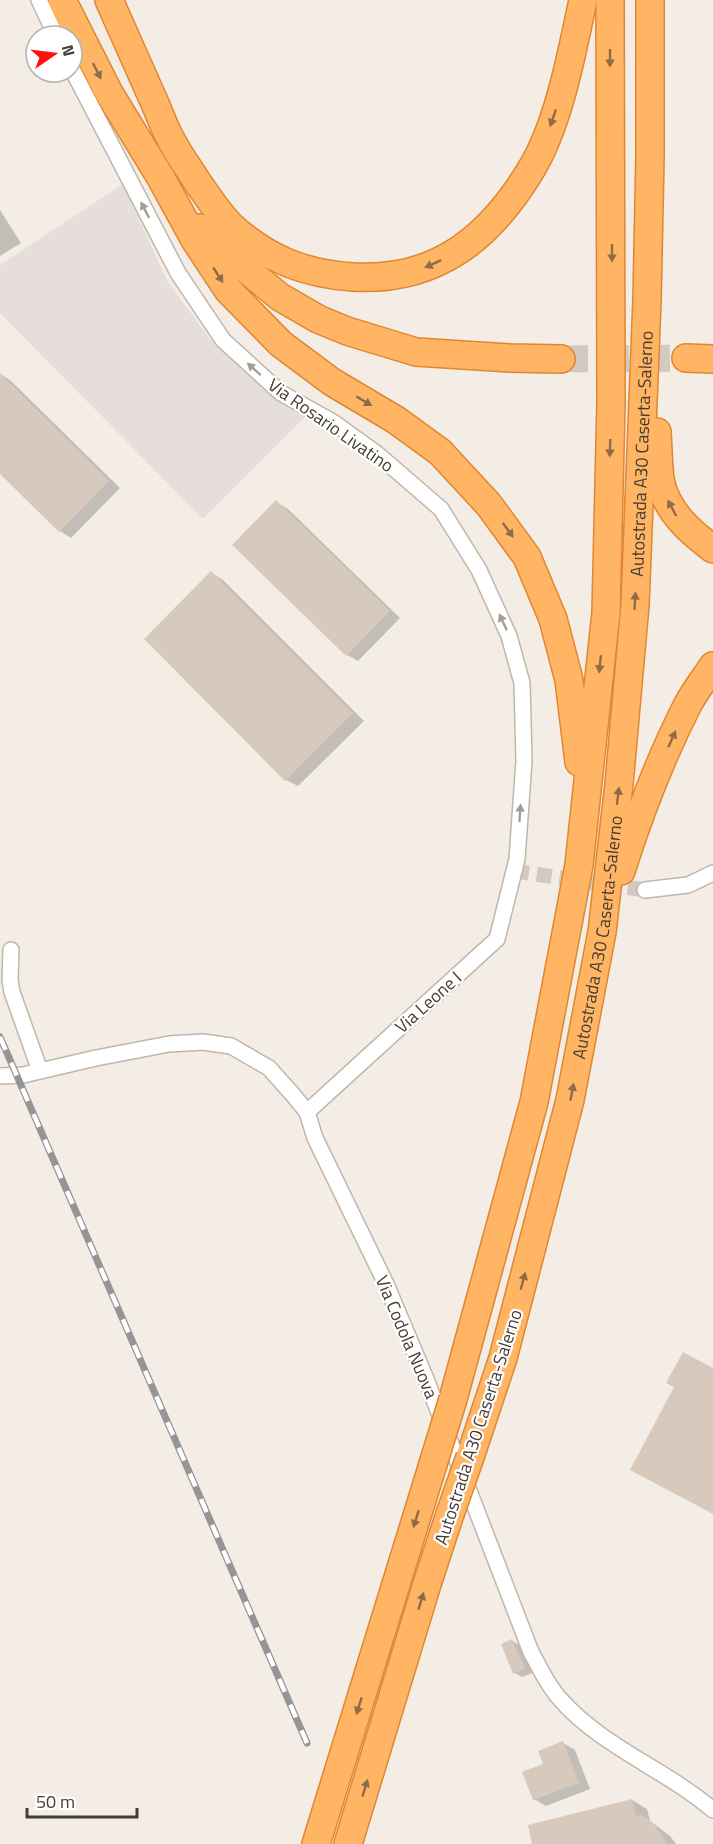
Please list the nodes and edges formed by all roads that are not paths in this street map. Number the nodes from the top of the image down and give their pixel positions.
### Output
1 (39, 0) edge
2 (62, 0) edge
3 (110, 0) edge
4 (583, 0) edge
5 (610, 0) edge
6 (650, 0) edge
7 (50, 24) edge
8 (80, 84) edge
9 (172, 143) junction
10 (161, 178) junction
11 (239, 264) junction
12 (647, 300) junction
13 (686, 358) tunnel mouth
14 (561, 359) tunnel mouth
15 (713, 359) edge
16 (713, 549) edge
17 (713, 666) edge
18 (579, 865) junction
19 (514, 872) joint
20 (713, 873) edge
21 (645, 890) tunnel mouth
22 (602, 932) junction
23 (11, 950) dead end
24 (40, 1071) junction
25 (0, 1076) edge
26 (307, 1112) junction
27 (713, 1810) edge
28 (316, 1844) edge
29 (348, 1844) edge

1 - 7 street
2 -> 10 highway
3 - 9 highway
4 -> 9 highway
5 -> 18 highway, Autostrada A30 Caserta-Salerno
6 - 12 highway, Autostrada A30 Caserta-Salerno
19 -> 8 street, Via Rosario Livatino
9 - 11 highway
10 - 11 highway
10 -> 18 highway
11 - 14 highway
16 -> 12 highway
22 -> 12 highway, Autostrada A30 Caserta-Salerno
13 - 15 highway
22 -> 17 highway
18 -> 28 highway, Autostrada A30 Caserta-Salerno, bridge
19 - 26 street, Via Leone I
20 - 21 street
29 -> 22 highway, Autostrada A30 Caserta-Salerno, bridge
23 - 24 street
24 - 25 street, Via Codola Nuova
24 - 26 street, Via Codola Nuova
26 - 27 street, Via Codola Nuova

